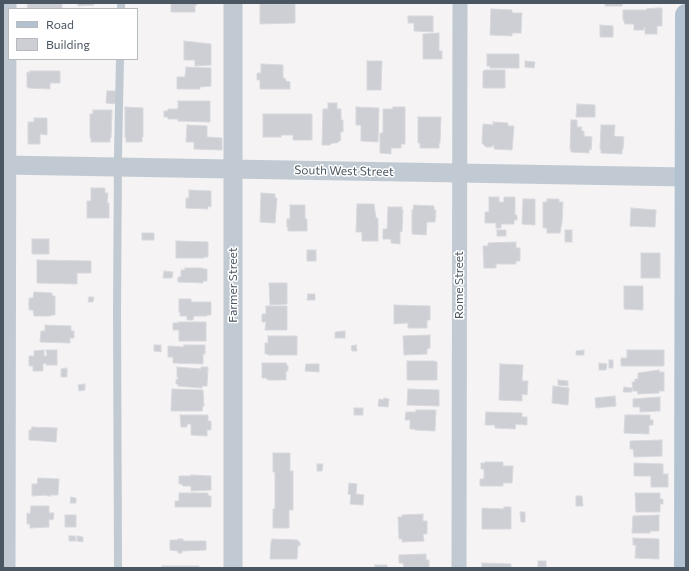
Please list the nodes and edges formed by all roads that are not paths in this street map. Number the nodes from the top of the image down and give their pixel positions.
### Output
1 (233, 3) edge
2 (460, 3) edge
3 (686, 15) edge
4 (8, 44) edge
5 (120, 60) edge
6 (5, 165) edge
7 (118, 167) junction
8 (233, 170) junction
9 (459, 173) junction
10 (686, 177) edge
11 (8, 568) edge
12 (118, 568) edge
13 (233, 568) edge
14 (459, 568) edge
15 (685, 568) edge

1 - 8 street, Farmer Street
2 - 9 street, Rome Street
3 - 10 main road
4 - 6 street
5 - 7 lane
6 - 7 street, South West Street
6 - 11 street
7 - 8 street, South West Street
7 - 12 lane
8 - 9 street, South West Street
8 - 13 street, Farmer Street
9 - 10 street, South West Street
9 - 14 street, Rome Street
10 - 15 main road

